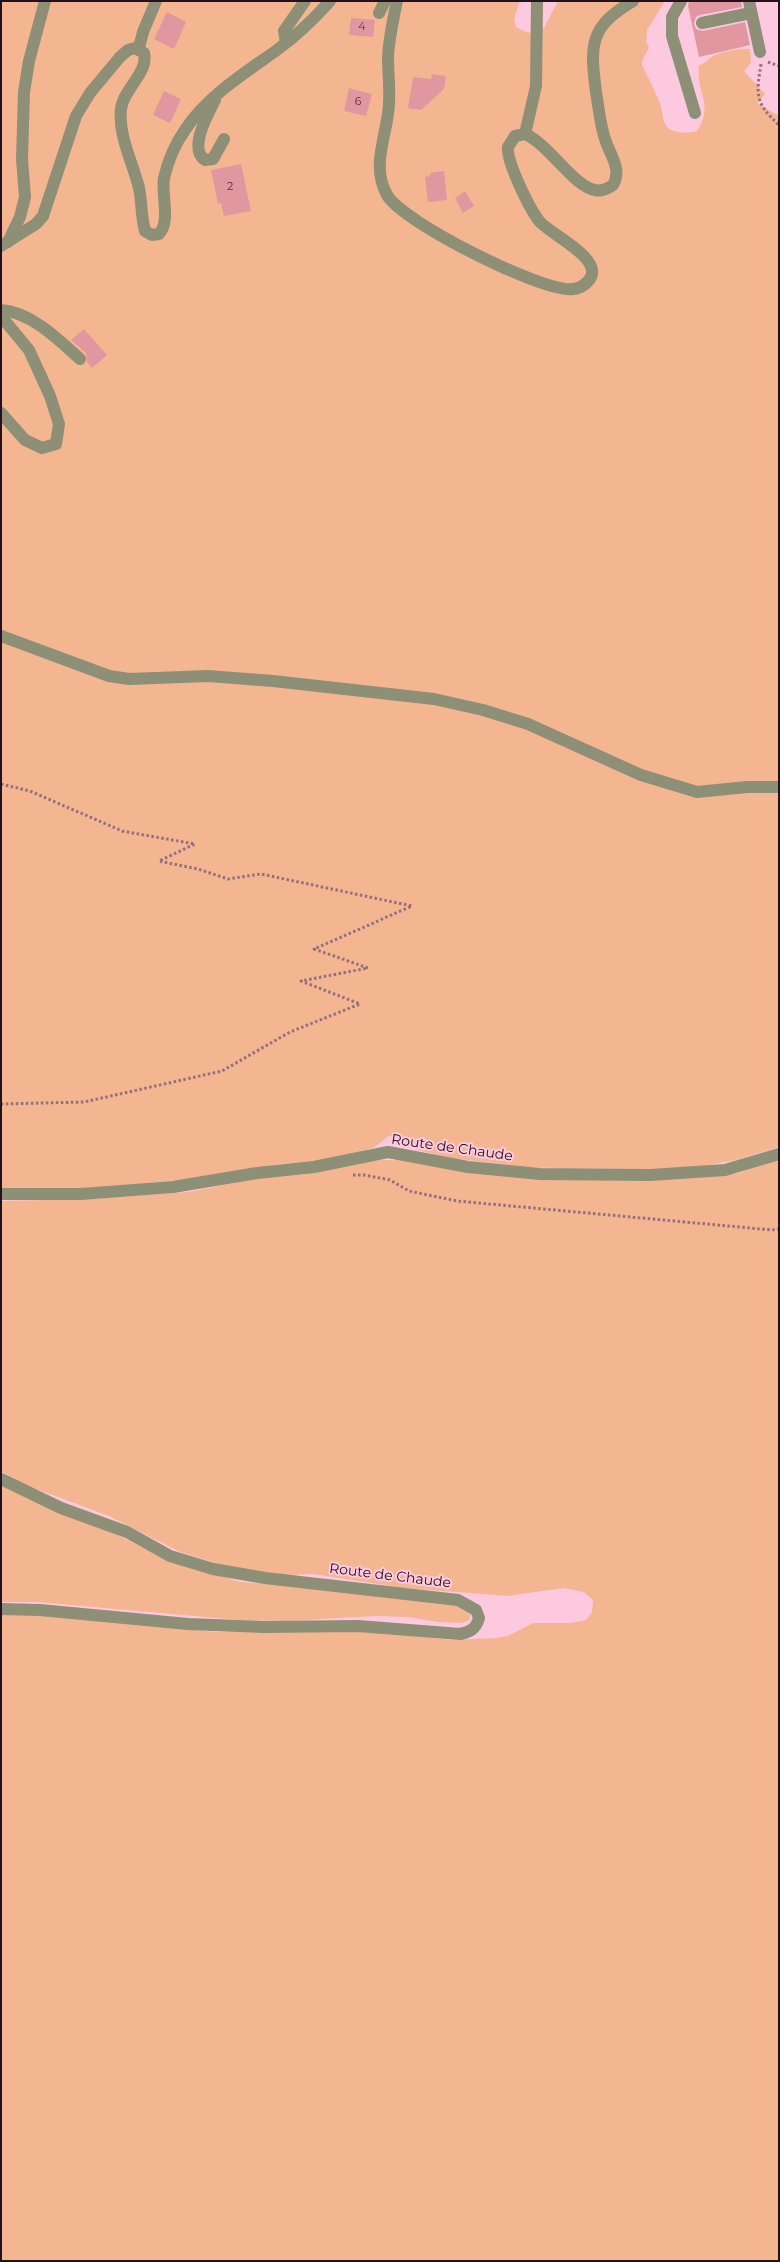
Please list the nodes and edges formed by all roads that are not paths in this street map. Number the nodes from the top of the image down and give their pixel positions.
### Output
1 (45, 1) edge
2 (156, 1) edge
3 (305, 1) edge
4 (330, 1) edge
5 (397, 1) edge
6 (537, 1) edge
7 (633, 1) edge
8 (681, 1) edge
9 (750, 7) edge
10 (702, 23) dead end
11 (286, 43) junction
12 (139, 48) junction
13 (761, 54) road end
14 (217, 96) junction
15 (695, 113) dead end
16 (525, 134) junction
17 (224, 139) dead end
18 (5, 244) edge
19 (1, 310) edge
20 (1, 316) edge
21 (80, 359) dead end
22 (1, 413) edge
23 (1, 636) edge
24 (779, 787) edge
25 (779, 1154) edge
26 (1, 1194) edge
27 (1, 1479) edge
28 (1, 1609) edge

1 - 18 street
2 - 12 street
3 - 11 street
4 - 11 street
5 - 16 street
6 - 16 street
7 - 16 street
8 - 15 street
9 - 10 street
9 - 13 street
11 - 14 street
12 - 14 street
12 - 18 street
14 - 17 street
19 - 21 street
20 - 22 street
23 - 24 street
25 - 26 street, Route de Chaude
27 - 28 street, Route de Chaude

